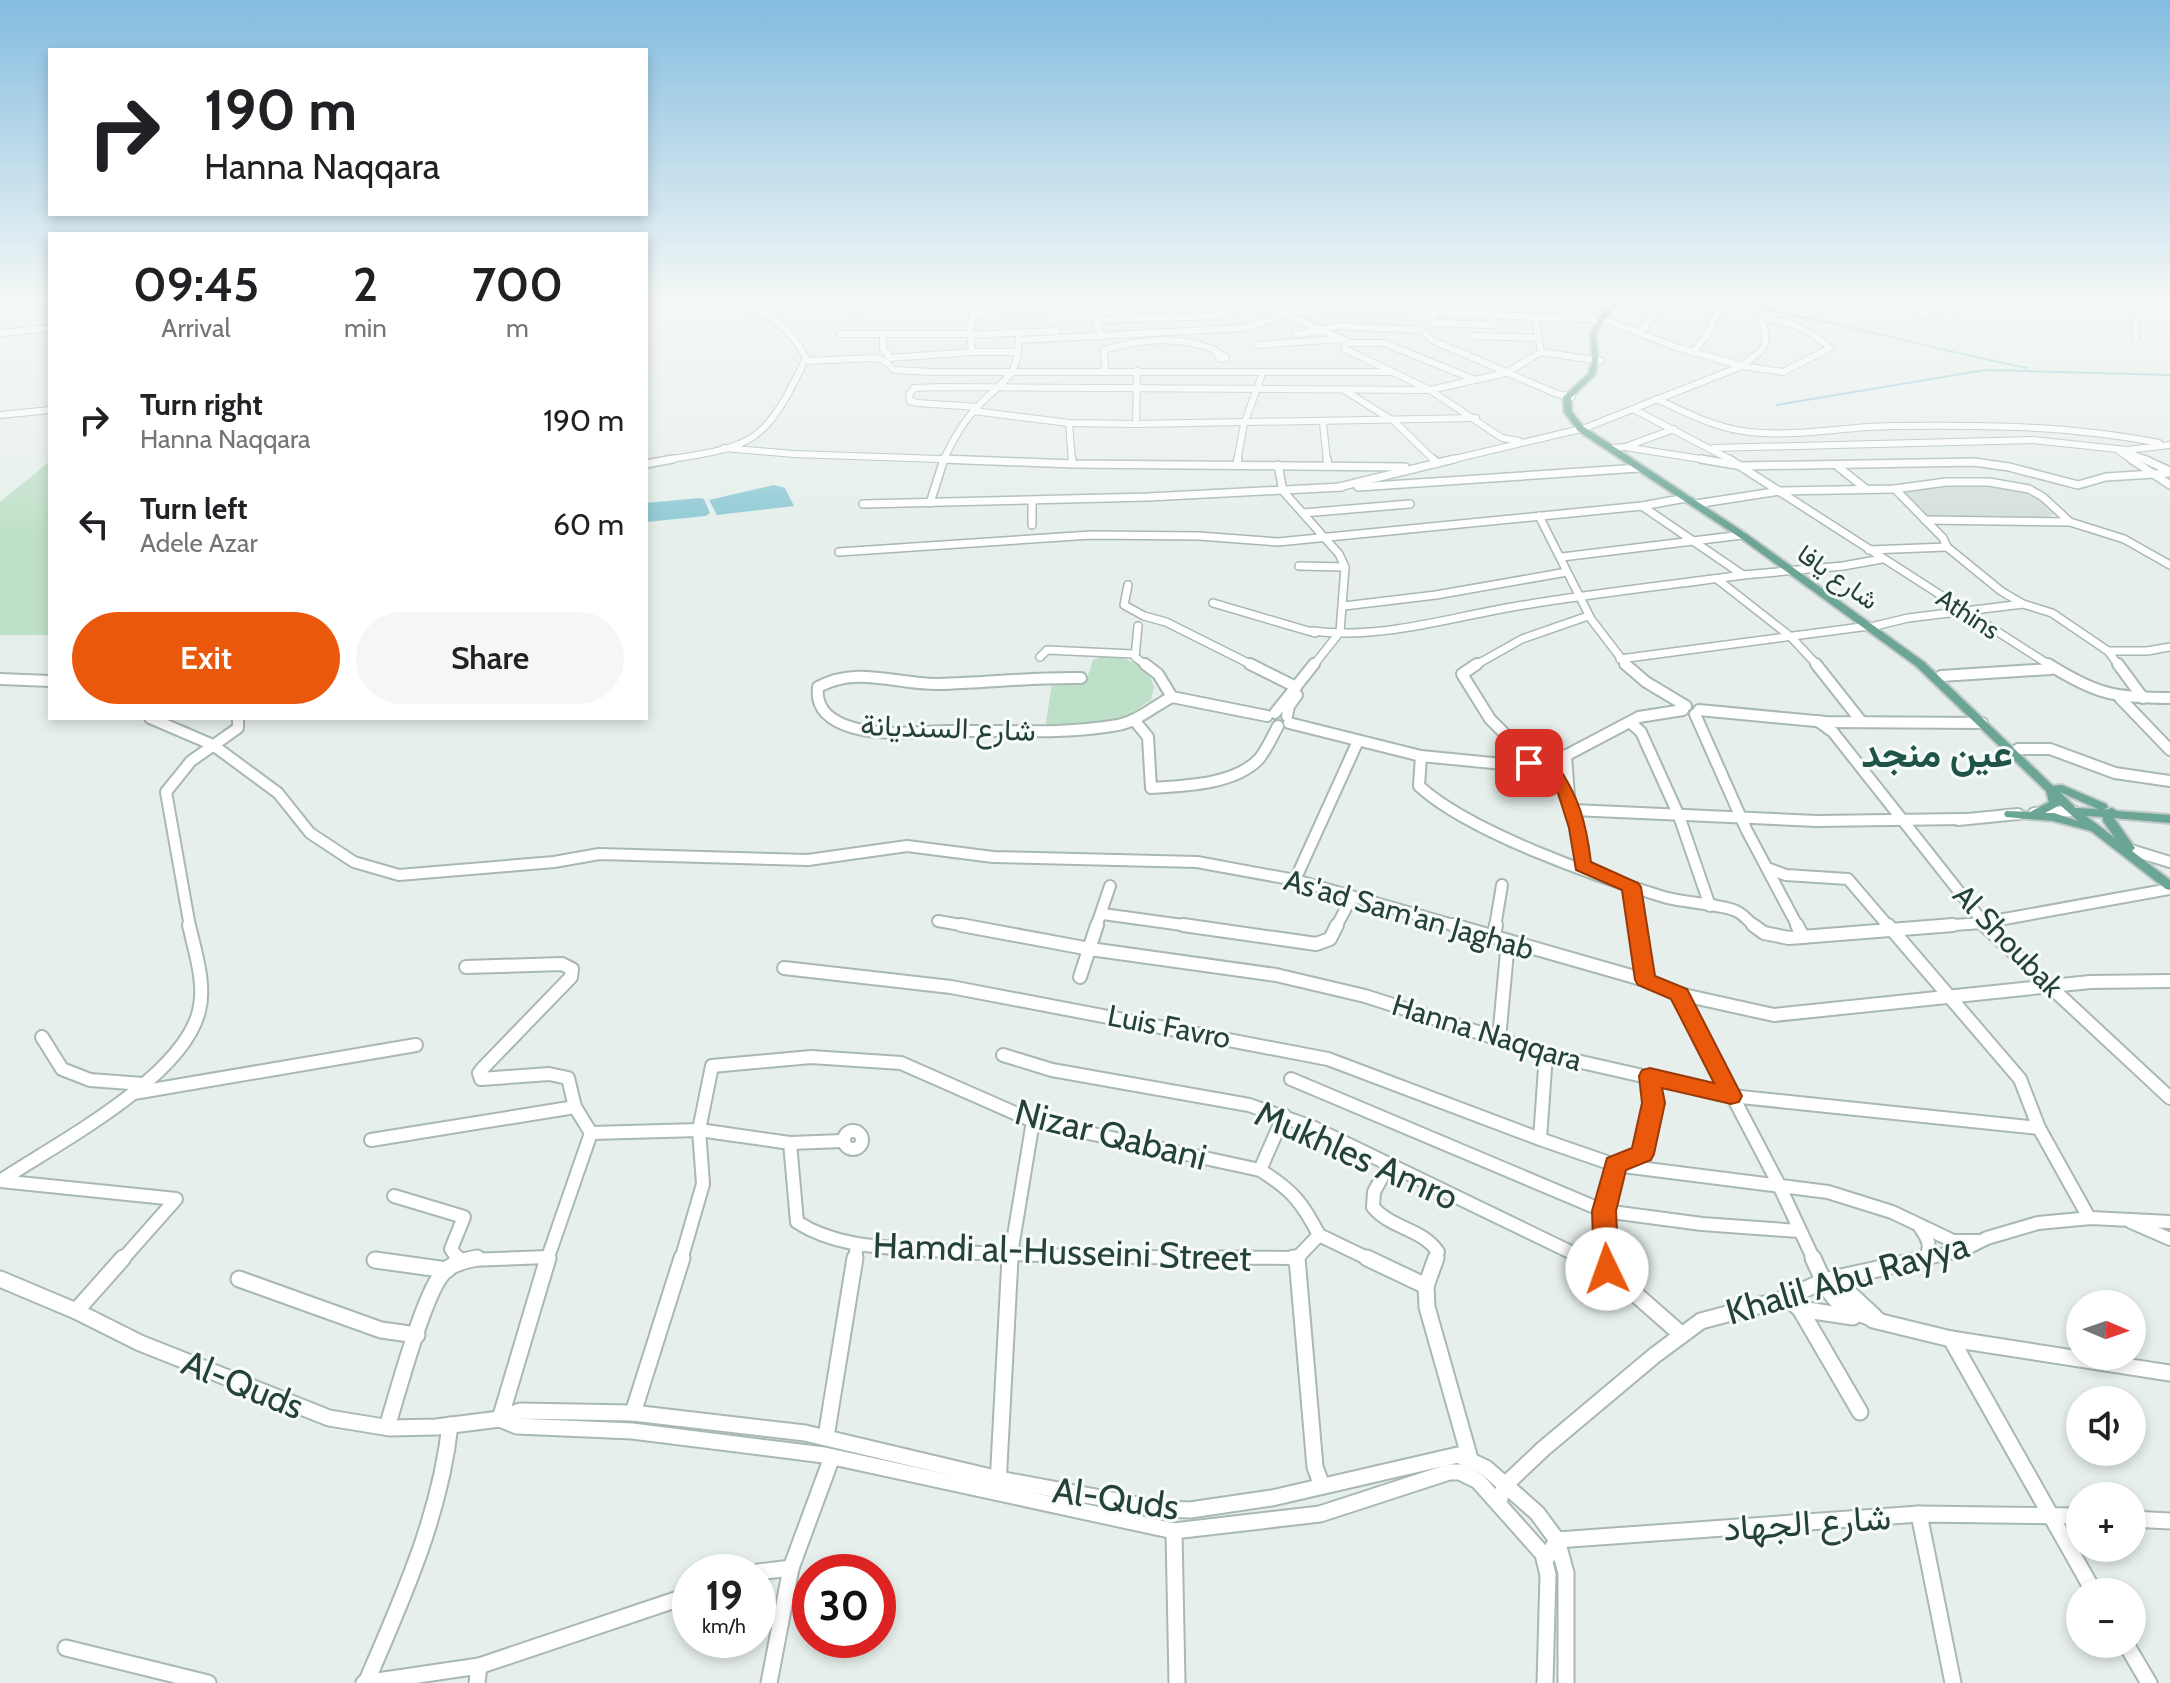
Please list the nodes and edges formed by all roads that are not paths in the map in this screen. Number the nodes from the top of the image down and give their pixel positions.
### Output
1 (796, 379) edge
2 (1005, 379) edge
3 (1137, 379) edge
4 (1260, 379) edge
5 (1358, 379) edge
6 (1403, 379) edge
7 (1475, 379) edge
8 (1521, 379) edge
9 (1588, 379) edge
10 (1710, 379) edge
11 (997, 387) junction
12 (1137, 388) junction
13 (1256, 388) junction
14 (1342, 389) junction
15 (1430, 390) junction
16 (1570, 397) junction
17 (1657, 399) junction
18 (975, 409) junction
19 (48, 410) edge
20 (1635, 410) junction
21 (0, 415) edge
22 (1476, 418) junction
23 (1395, 422) junction
24 (1069, 423) junction
25 (1323, 423) junction
26 (1136, 424) junction
27 (1244, 424) junction
28 (1583, 429) junction
29 (1674, 429) junction
30 (1502, 438) junction
31 (1527, 442) junction
32 (2159, 443) junction
33 (2170, 445) edge
34 (1625, 447) junction
35 (724, 448) junction
36 (1612, 448) junction
37 (1711, 448) junction
38 (2118, 449) junction
39 (1494, 450) junction
40 (944, 460) junction
41 (1437, 463) junction
42 (648, 464) edge
43 (1072, 464) junction
44 (1237, 464) junction
45 (1278, 465) junction
46 (1836, 465) junction
47 (1328, 466) junction
48 (1742, 466) junction
49 (1419, 467) junction
50 (1639, 468) junction
51 (2170, 472) edge
52 (2028, 473) junction
53 (2151, 473) junction
54 (2170, 485) edge
55 (1339, 487) junction
56 (1866, 489) junction
57 (1895, 489) junction
58 (2029, 489) junction
59 (1283, 491) junction
60 (1780, 491) junction
61 (1686, 498) junction
62 (1032, 501) junction
63 (930, 503) junction
64 (863, 504) dead end
65 (1410, 504) dead end
66 (1698, 504) junction
67 (1642, 506) junction
68 (1303, 513) junction
69 (1539, 516) junction
70 (1925, 520) junction
71 (2070, 522) junction
72 (1032, 525) dead end
73 (1742, 535) junction
74 (1326, 539) junction
75 (1698, 542) junction
76 (1947, 547) junction
77 (1867, 550) junction
78 (839, 552) dead end
79 (1562, 557) junction
80 (1882, 559) junction
81 (2169, 562) edge
82 (1299, 566) dead end
83 (1345, 567) junction
84 (1795, 571) junction
85 (1567, 572) junction
86 (1743, 575) junction
87 (1717, 579) junction
88 (1128, 585) dead end
89 (1577, 597) junction
90 (1213, 603) dead end
91 (2023, 604) junction
92 (1344, 606) junction
93 (1966, 611) junction
94 (1588, 616) junction
95 (1138, 626) dead end
96 (1872, 626) junction
97 (1319, 633) junction
98 (1340, 636) junction
99 (1367, 636) junction
100 (1791, 637) junction
101 (2170, 647) edge
102 (2108, 651) junction
103 (1134, 655) junction
104 (1620, 659) junction
105 (2052, 669) junction
106 (1941, 676) junction
107 (1042, 677) junction
108 (1081, 678) dead end
109 (0, 679) edge
110 (48, 681) edge
111 (1296, 687) junction
112 (1172, 697) junction
113 (2120, 698) junction
114 (2143, 698) junction
115 (2168, 700) edge
116 (1685, 708) junction
117 (1697, 712) junction
118 (1271, 714) junction
119 (1288, 719) junction
120 (155, 720) edge
121 (238, 720) edge
122 (1134, 720) junction
123 (1861, 721) junction
124 (1631, 723) junction
125 (1982, 723) junction
126 (1278, 726) junction
127 (1834, 726) junction
128 (1358, 741) junction
129 (213, 745) junction
130 (2018, 749) junction
131 (2170, 750) edge
132 (1421, 756) junction
133 (1565, 756) junction
134 (1537, 762) junction
135 (2170, 781) edge
136 (2054, 788) junction
137 (1569, 799) junction
138 (1894, 809) junction
139 (1573, 810) junction
140 (2078, 811) junction
141 (2035, 813) junction
142 (2118, 813) junction
143 (2010, 814) junction
144 (1679, 816) junction
145 (1743, 817) junction
146 (1947, 819) junction
147 (1963, 819) junction
148 (2170, 819) edge
149 (1817, 821) junction
150 (1905, 823) junction
151 (1930, 823) junction
152 (1880, 825) junction
153 (2106, 836) junction
154 (1916, 837) junction
155 (2131, 850) junction
156 (2170, 862) edge
157 (1582, 866) junction
158 (1767, 868) junction
159 (2170, 878) edge
160 (1295, 880) junction
161 (1502, 885) dead end
162 (1110, 886) dead end
163 (1631, 887) junction
164 (2170, 887) edge
165 (1352, 897) junction
166 (1710, 906) junction
167 (1103, 914) junction
168 (938, 921) dead end
169 (1982, 923) junction
170 (1890, 931) junction
171 (1494, 936) junction
172 (1803, 937) junction
173 (1508, 941) junction
174 (1090, 949) junction
175 (466, 967) dead end
176 (784, 968) dead end
177 (1080, 977) dead end
178 (1645, 980) junction
179 (2170, 981) edge
180 (2053, 987) junction
181 (1679, 994) junction
182 (1947, 996) junction
183 (42, 1037) dead end
184 (1499, 1039) junction
185 (416, 1045) dead end
186 (1546, 1054) junction
187 (1003, 1055) dead end
188 (1650, 1076) junction
189 (1291, 1079) dead end
190 (143, 1084) junction
191 (132, 1094) junction
192 (1731, 1096) junction
193 (2170, 1098) edge
194 (575, 1107) junction
195 (1284, 1115) junction
196 (1033, 1121) junction
197 (2039, 1128) junction
198 (699, 1130) junction
199 (591, 1133) junction
200 (1540, 1139) junction
201 (371, 1140) dead end
202 (843, 1141) dead end
203 (790, 1143) junction
204 (1389, 1164) junction
205 (1615, 1165) junction
206 (1260, 1170) junction
207 (0, 1181) edge
208 (1778, 1183) junction
209 (394, 1196) dead end
210 (1604, 1211) junction
211 (2088, 1216) junction
212 (2123, 1218) junction
213 (2170, 1222) edge
214 (1920, 1227) junction
215 (1799, 1231) junction
216 (1319, 1235) junction
217 (2170, 1239) edge
218 (1979, 1241) junction
219 (857, 1245) junction
220 (1010, 1255) junction
221 (548, 1257) junction
222 (1297, 1258) junction
223 (1924, 1259) junction
224 (375, 1260) dead end
225 (453, 1266) junction
226 (1607, 1269) junction
227 (0, 1279) edge
228 (239, 1279) dead end
229 (1829, 1280) junction
230 (1426, 1286) junction
231 (1787, 1298) junction
232 (1800, 1309) junction
233 (76, 1311) junction
234 (1880, 1321) junction
235 (417, 1335) junction
236 (1682, 1335) junction
237 (1951, 1339) junction
238 (2170, 1373) edge
239 (1860, 1412) dead end
240 (633, 1413) junction
241 (500, 1419) junction
242 (450, 1425) junction
243 (387, 1427) junction
244 (826, 1437) junction
245 (832, 1457) junction
246 (1470, 1459) junction
247 (1505, 1485) junction
248 (998, 1486) junction
249 (1322, 1486) junction
250 (1498, 1503) junction
251 (1919, 1514) junction
252 (2047, 1514) junction
253 (2066, 1515) edge
254 (2146, 1520) edge
255 (2170, 1521) edge
256 (1174, 1531) junction
257 (1557, 1540) junction
258 (1546, 1559) junction
259 (791, 1568) junction
260 (776, 1570) edge
261 (2086, 1578) edge
262 (672, 1602) edge
263 (66, 1648) dead end
264 (2134, 1658) edge
265 (478, 1675) edge
266 (208, 1683) edge
267 (365, 1683) edge
268 (769, 1683) edge
269 (1177, 1683) edge
270 (1545, 1683) edge
271 (1566, 1683) edge
272 (1953, 1683) edge
273 (2149, 1683) edge

1 - 35 street
2 - 11 street
3 - 12 street
4 - 13 street
5 - 14 street
6 - 15 street
7 - 15 street
8 - 16 street
9 - 16 main road
10 - 17 street
11 - 12 street
11 - 18 street
11 - 18 street
12 - 13 street
12 - 26 street
13 - 14 street
13 - 27 street
14 - 15 street
14 - 23 street
15 - 22 street
16 - 28 main road, شارع يافا
17 - 20 street
17 - 32 street
18 - 24 street
18 - 40 street
19 - 21 street
20 - 28 street
20 - 29 street, Athins
22 - 23 street
22 - 30 street
23 - 25 street
23 - 41 street
24 - 26 street
24 - 43 street
25 - 27 street
25 - 47 street
26 - 27 street
27 - 44 street
28 - 31 street
28 - 36 main road, شارع يافا
28 - 50 main road, شارع يافا
29 - 34 street
29 - 37 street, Athins
30 - 31 street
30 - 39 street
31 - 39 street
32 - 33 street
32 - 38 street
34 - 36 street
34 - 48 street
35 - 40 street
35 - 42 street
36 - 66 main road, شارع يافا
37 - 38 street
37 - 48 street, Athins
38 - 51 street
38 - 53 street
39 - 41 street
40 - 43 street
40 - 63 street
41 - 49 street
43 - 44 street
44 - 45 street
45 - 47 street
45 - 59 street
46 - 48 street
46 - 52 street
46 - 56 street
47 - 49 street
48 - 60 street, Athins
49 - 55 street
50 - 55 street
50 - 61 main road, شارع يافا
51 - 53 street
52 - 53 street
52 - 58 street
53 - 54 street
55 - 59 street
56 - 57 street
56 - 60 street
57 - 58 street
57 - 70 street
58 - 71 street
59 - 62 street
59 - 68 street
60 - 66 street
60 - 77 street, Athins
61 - 66 main road, شارع يافا
61 - 67 street
62 - 63 street
62 - 72 street
63 - 64 street
65 - 68 street
66 - 73 main road, شارع يافا
66 - 84 main road, شارع يافا
67 - 69 street
67 - 75 street
68 - 74 street
69 - 74 street
69 - 79 street
70 - 71 street
70 - 76 street
71 - 81 street
73 - 75 street
73 - 84 main road, شارع يافا
74 - 78 street
74 - 83 street
75 - 79 street
75 - 86 street
76 - 77 street
76 - 91 street
77 - 80 street, Athins
79 - 85 street
80 - 84 street
80 - 93 street, Athins
82 - 83 street
83 - 92 street
84 - 86 street
84 - 96 main road, شارع يافا
85 - 89 street
85 - 92 street
86 - 87 street
87 - 89 street
87 - 100 street
88 - 111 street
89 - 94 street
89 - 99 street
90 - 97 street
91 - 93 street
91 - 102 street
92 - 98 street
93 - 96 street
93 - 105 street, Athins
94 - 104 street
94 - 134 street
95 - 103 street
96 - 100 street
96 - 106 main road, شارع يافا
96 - 125 main road, شارع يافا
97 - 98 street
97 - 98 street
98 - 99 street
98 - 99 street
98 - 111 street
98 - 119 street
100 - 104 street
100 - 123 street
101 - 102 street
102 - 114 street
103 - 107 street
103 - 112 street
104 - 116 street
105 - 106 street
105 - 113 street, Athins
106 - 130 main road, شارع يافا
107 - 108 street, شارع السنديانة
107 - 122 street, شارع السنديانة
109 - 110 street
111 - 118 street
112 - 118 street
112 - 122 street, شارع السنديانة
113 - 114 street, Athins
113 - 131 street
114 - 115 street, Athins
116 - 117 street
116 - 124 street
117 - 127 street, Al Shoubak
117 - 145 street
118 - 119 street
118 - 126 street
119 - 126 street
119 - 128 street
120 - 129 street, As'ad Sam'an Jaghab
121 - 129 street
122 - 126 street
123 - 125 street
123 - 127 street
124 - 133 street
124 - 144 street
125 - 136 main road, شارع يافا
127 - 138 street, Al Shoubak
128 - 132 street
128 - 160 street
129 - 160 street, As'ad Sam'an Jaghab
129 - 190 street
130 - 135 street
130 - 136 main road, شارع يافا
132 - 134 street
132 - 157 street
133 - 134 street
133 - 137 street
134 - 137 street
136 - 140 main road, شارع يافا
136 - 141 main road
136 - 142 main road
137 - 139 street
138 - 146 street
138 - 150 street, Al Shoubak
139 - 144 street
139 - 157 street
140 - 141 street
140 - 142 main road
140 - 153 main road, شارع يافا
140 - 155 main road, شارع يافا
141 - 143 street
142 - 148 main road
142 - 155 main road
143 - 147 street
143 - 153 main road
144 - 145 street
144 - 166 street
145 - 149 street
145 - 158 street
146 - 147 street
146 - 150 street
147 - 151 street
149 - 150 street
149 - 152 street
150 - 151 street
150 - 152 street
150 - 154 street, Al Shoubak
151 - 154 street
152 - 154 street
153 - 164 main road, شارع يافا
154 - 169 street, Al Shoubak
155 - 156 street
155 - 159 main road, شارع يافا
157 - 163 street
158 - 170 street
158 - 172 street
160 - 165 street, As'ad Sam'an Jaghab
161 - 171 street
162 - 167 street
163 - 166 street
163 - 178 street
164 - 169 street
165 - 167 street
165 - 171 street, As'ad Sam'an Jaghab
166 - 172 street
167 - 174 street
168 - 174 street, Hanna Naqqara
169 - 170 street
169 - 180 street, Al Shoubak
170 - 172 street
170 - 182 street
171 - 173 street, As'ad Sam'an Jaghab
173 - 178 street, As'ad Sam'an Jaghab
173 - 184 street
174 - 177 street
174 - 184 street, Hanna Naqqara
175 - 194 street
176 - 200 street, Luis Favro
178 - 181 street, As'ad Sam'an Jaghab
179 - 180 street, As'ad Sam'an Jaghab
180 - 182 street, As'ad Sam'an Jaghab
180 - 193 street, Al Shoubak
181 - 182 street, As'ad Sam'an Jaghab
181 - 192 street
182 - 197 street
183 - 190 street
184 - 186 street, Hanna Naqqara
185 - 191 street
186 - 188 street, Hanna Naqqara
186 - 200 street
187 - 195 street, Mukhles Amro
188 - 192 street, Hanna Naqqara
188 - 205 street
189 - 210 street
190 - 191 street
191 - 207 street
192 - 197 street, Hanna Naqqara
192 - 208 street
194 - 199 street
194 - 201 street
195 - 204 street, Mukhles Amro
195 - 206 street
196 - 198 street, Nizar Qabani
196 - 206 street, Nizar Qabani
196 - 220 street
197 - 211 street
198 - 199 street
198 - 203 street
198 - 240 street
199 - 221 street
200 - 205 street, Luis Favro
202 - 203 street
203 - 219 street, Hamdi al-Husseini Street
204 - 226 street, Mukhles Amro
204 - 230 street
205 - 208 street, Luis Favro
205 - 210 street
206 - 216 street, Nizar Qabani
207 - 233 street
208 - 214 street, Luis Favro
208 - 215 street
209 - 225 street
210 - 215 street
210 - 226 street
211 - 212 street, Khalil Abu Rayya
211 - 218 street, Khalil Abu Rayya
212 - 213 street, Khalil Abu Rayya
212 - 217 street
214 - 218 street, Luis Favro
214 - 223 street
215 - 229 street
216 - 222 street
216 - 230 street
218 - 223 street, Khalil Abu Rayya
219 - 220 street, Hamdi al-Husseini Street
219 - 244 street
220 - 222 street, Hamdi al-Husseini Street
220 - 248 street
221 - 225 street
221 - 241 street
222 - 249 street
223 - 229 street, Khalil Abu Rayya
224 - 225 street
225 - 235 street
226 - 236 street, Mukhles Amro
227 - 233 street, Al-Quds
228 - 235 street
229 - 231 street, Khalil Abu Rayya
229 - 234 street
230 - 246 street
231 - 232 street
231 - 236 street, Khalil Abu Rayya
232 - 234 street
232 - 239 street
233 - 243 street, Al-Quds
234 - 237 street
235 - 243 street
236 - 247 street, Khalil Abu Rayya
237 - 238 street
237 - 252 street
240 - 241 street, Al-Quds
240 - 244 street, Al-Quds
241 - 242 street, Al-Quds
241 - 245 street, Al-Quds
242 - 243 street, Al-Quds
242 - 267 street
244 - 248 street, Al-Quds
245 - 248 street, Al-Quds
245 - 259 street
246 - 247 street
246 - 249 street, Al-Quds
247 - 250 street, Khalil Abu Rayya
247 - 257 street
248 - 249 street, Al-Quds
248 - 256 street, Al-Quds
250 - 256 street, Al-Quds
250 - 258 street, Al-Quds
251 - 252 street, شارع الجهاد
251 - 257 street, شارع الجهاد
251 - 272 street
252 - 253 street, شارع الجهاد
252 - 261 street
254 - 255 street
256 - 269 street
257 - 258 street
257 - 271 street
258 - 270 street
259 - 260 street
259 - 268 street
262 - 265 street
263 - 266 street
264 - 273 street
265 - 267 street

